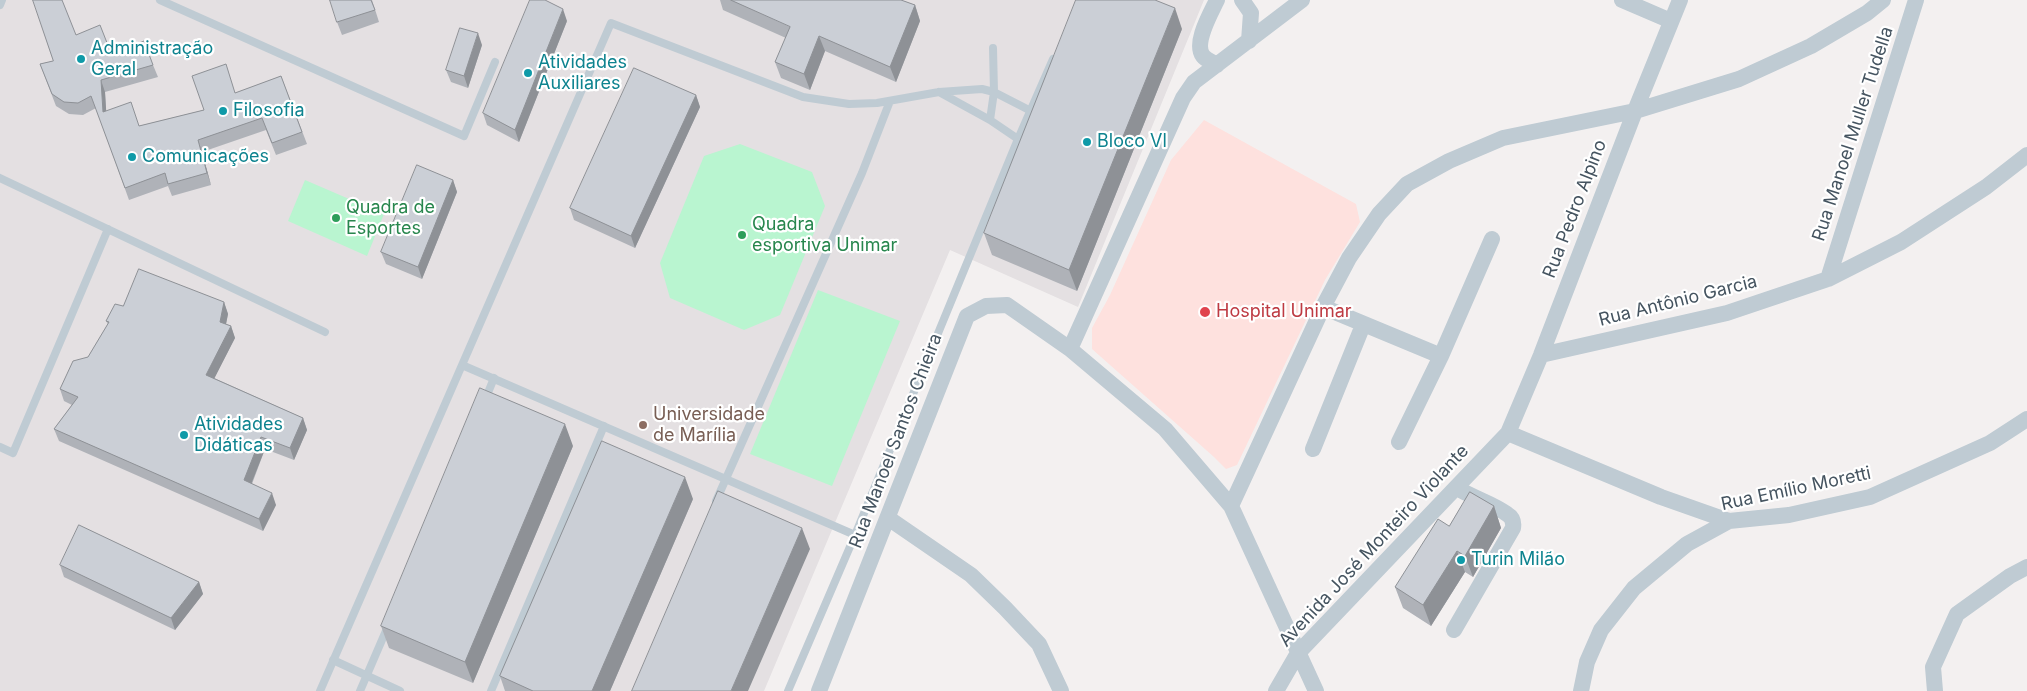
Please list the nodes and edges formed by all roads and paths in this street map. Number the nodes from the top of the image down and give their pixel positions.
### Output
1 (2, 0) edge
2 (160, 0) edge
3 (1217, 0) edge
4 (1242, 0) edge
5 (1302, 0) edge
6 (1622, 0) edge
7 (1680, 0) edge
8 (1883, 0) edge
9 (1916, 0) edge
10 (0, 5) edge
11 (1671, 21) junction
12 (1249, 41) junction
13 (993, 48) dead end
14 (1056, 51) edge
15 (495, 62) dead end
16 (1217, 65) junction
17 (939, 92) junction
18 (994, 92) junction
19 (890, 101) junction
20 (1635, 110) junction
21 (1031, 111) junction
22 (990, 120) junction
23 (1018, 140) junction
24 (2027, 155) edge
25 (0, 178) edge
26 (108, 229) junction
27 (1492, 239) dead end
28 (1828, 279) junction
29 (1323, 307) junction
30 (1363, 325) junction
31 (325, 332) dead end
32 (1070, 348) junction
33 (1541, 355) junction
34 (1441, 356) junction
35 (462, 365) junction
36 (494, 378) junction
37 (482, 406) edge
38 (2027, 419) edge
39 (604, 426) junction
40 (1508, 433) junction
41 (1399, 442) dead end
42 (0, 448) edge
43 (1313, 449) dead end
44 (726, 479) junction
45 (1457, 488) junction
46 (714, 506) edge
47 (1231, 506) junction
48 (888, 518) junction
49 (1729, 521) junction
50 (855, 535) junction
51 (2027, 567) edge
52 (389, 622) edge
53 (1454, 630) dead end
54 (1298, 653) junction
55 (333, 660) junction
56 (366, 677) junction
57 (320, 691) edge
58 (360, 691) edge
59 (400, 691) edge
60 (491, 691) edge
61 (788, 691) edge
62 (819, 691) edge
63 (1061, 691) edge
64 (1276, 691) edge
65 (1316, 691) edge
66 (1581, 691) edge
67 (1934, 691) edge

1 - 10 lane
2 - 15 lane
3 - 16 street
4 - 12 street
5 - 12 street
6 - 11 street
7 - 11 street, Rua Pedro Alpino
8 - 20 street
9 - 28 street, Rua Manoel Muller Tudella
11 - 20 street, Rua Pedro Alpino
12 - 16 street
13 - 18 lane
14 - 21 lane
16 - 32 street
17 - 18 lane
17 - 19 lane
17 - 22 lane
18 - 21 lane
18 - 22 lane
19 - 35 lane
19 - 44 lane
20 - 29 street
20 - 33 street, Rua Pedro Alpino
21 - 23 lane
22 - 23 lane
23 - 50 lane
24 - 28 street, Rua Antônio Garcia
25 - 26 lane
26 - 31 lane
26 - 42 lane
27 - 34 street
28 - 33 street, Rua Antônio Garcia
29 - 30 street
29 - 47 street
30 - 34 street
30 - 43 street
32 - 47 street, Rua Manoel Santos Chieira
32 - 48 street, Rua Manoel Santos Chieira
33 - 40 street, Rua Pedro Alpino
34 - 41 street
35 - 36 lane
35 - 55 lane
36 - 37 lane
36 - 39 lane
38 - 49 street, Rua Emílio Moretti
39 - 44 lane
39 - 60 lane
40 - 45 street, Avenida José Monteiro Violante
40 - 49 street
44 - 46 lane
44 - 50 lane
45 - 53 street
45 - 54 street, Avenida José Monteiro Violante
47 - 54 street, Rua Manoel Santos Chieira
48 - 62 street, Rua Manoel Santos Chieira
48 - 63 street
49 - 66 street, Rua Emílio Moretti
50 - 61 lane
51 - 67 street
52 - 56 lane
54 - 64 street, Avenida José Monteiro Violante
54 - 65 street, Rua Manoel Santos Chieira
55 - 56 lane
55 - 57 lane
56 - 58 lane
56 - 59 lane

